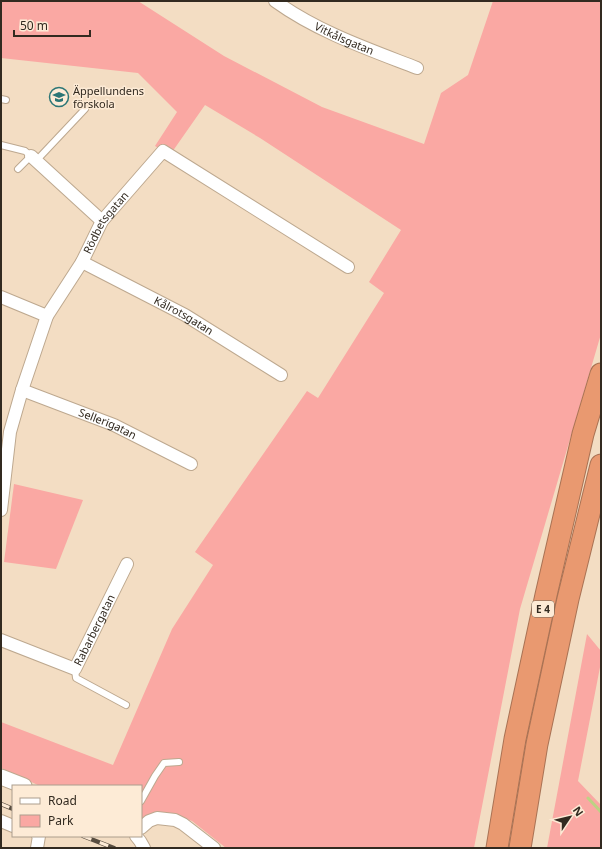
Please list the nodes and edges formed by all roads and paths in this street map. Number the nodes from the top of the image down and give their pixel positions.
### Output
1 (275, 1) edge
2 (417, 68) dead end
3 (85, 109) dead end
4 (3, 147) edge
5 (34, 159) junction
6 (18, 169) dead end
7 (102, 222) junction
8 (82, 262) junction
9 (348, 267) dead end
10 (1, 297) edge
11 (48, 316) junction
12 (601, 374) edge
13 (281, 375) dead end
14 (22, 390) junction
15 (191, 464) dead end
16 (601, 465) edge
17 (3, 471) edge
18 (1, 510) edge
19 (127, 564) dead end
20 (1, 640) edge
21 (75, 669) junction
22 (126, 705) dead end
23 (179, 762) dead end
24 (1, 777) edge
25 (21, 785) edge
26 (142, 799) edge
27 (1, 821) edge
28 (12, 826) edge
29 (142, 827) edge
30 (39, 837) edge
31 (137, 837) edge
32 (37, 848) edge
33 (144, 848) edge
34 (214, 848) edge
35 (497, 848) edge
36 (520, 848) edge

1 - 2 street, Vitkålsgatan
3 - 5 lane
4 - 5 lane
5 - 6 lane
5 - 7 street
7 - 8 street, Rödbetsgatan
7 - 9 street, Rödbetsgatan
8 - 11 street, Rödbetsgatan
8 - 13 street, Kålrotsgatan
10 - 11 street
11 - 14 street, Rödbetsgatan
12 - 35 highway, E 4
14 - 15 street, Sellerigatan
14 - 17 street, Rödbetsgatan
16 - 36 highway, E 4
17 - 18 street, Rödbetsgatan
19 - 21 street, Rabarbergatan
20 - 21 street, Rabarbergatan
21 - 22 lane
23 - 26 lane
24 - 25 street
27 - 28 street
29 - 34 street
30 - 32 street
31 - 33 street

